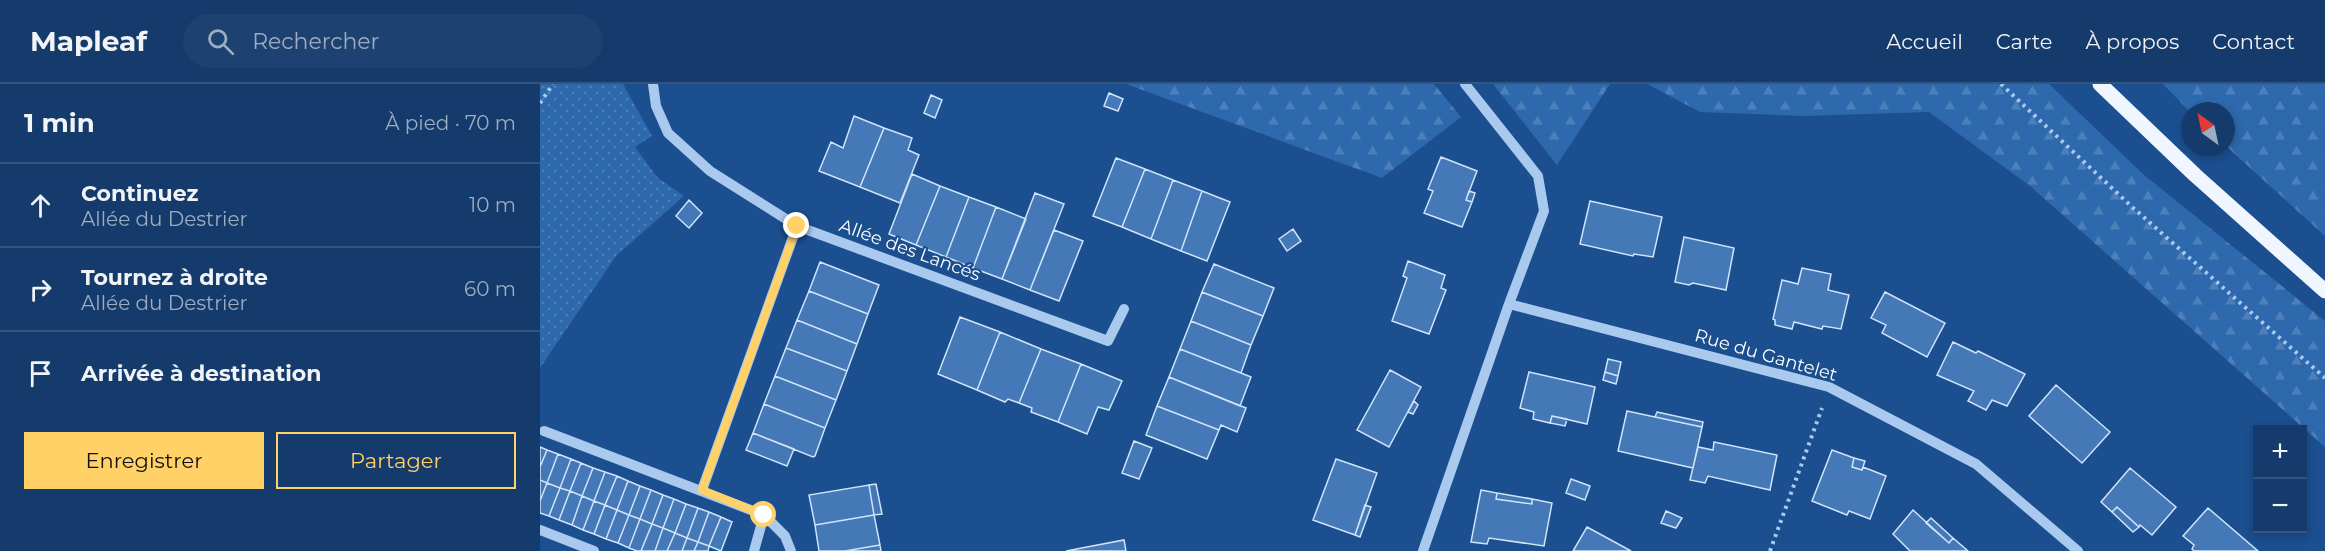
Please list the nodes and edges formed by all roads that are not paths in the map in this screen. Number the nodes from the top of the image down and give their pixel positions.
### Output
1 (652, 84) edge
2 (1465, 84) edge
3 (2100, 84) edge
4 (797, 226) junction
5 (2325, 291) edge
6 (1509, 304) junction
7 (1124, 309) dead end
8 (544, 431) dead end
9 (702, 490) junction
10 (764, 515) junction
11 (540, 530) edge
12 (594, 551) edge
13 (754, 551) edge
14 (791, 551) edge
15 (1423, 551) edge
16 (2078, 551) edge

1 - 4 street, Allée des Lancés
2 - 6 street
3 - 5 main road
4 - 7 street, Allée des Lancés
4 - 9 street
6 - 15 street
6 - 16 street, Rue du Gantelet
8 - 9 street
9 - 10 street
10 - 13 street
10 - 14 street
11 - 12 street

